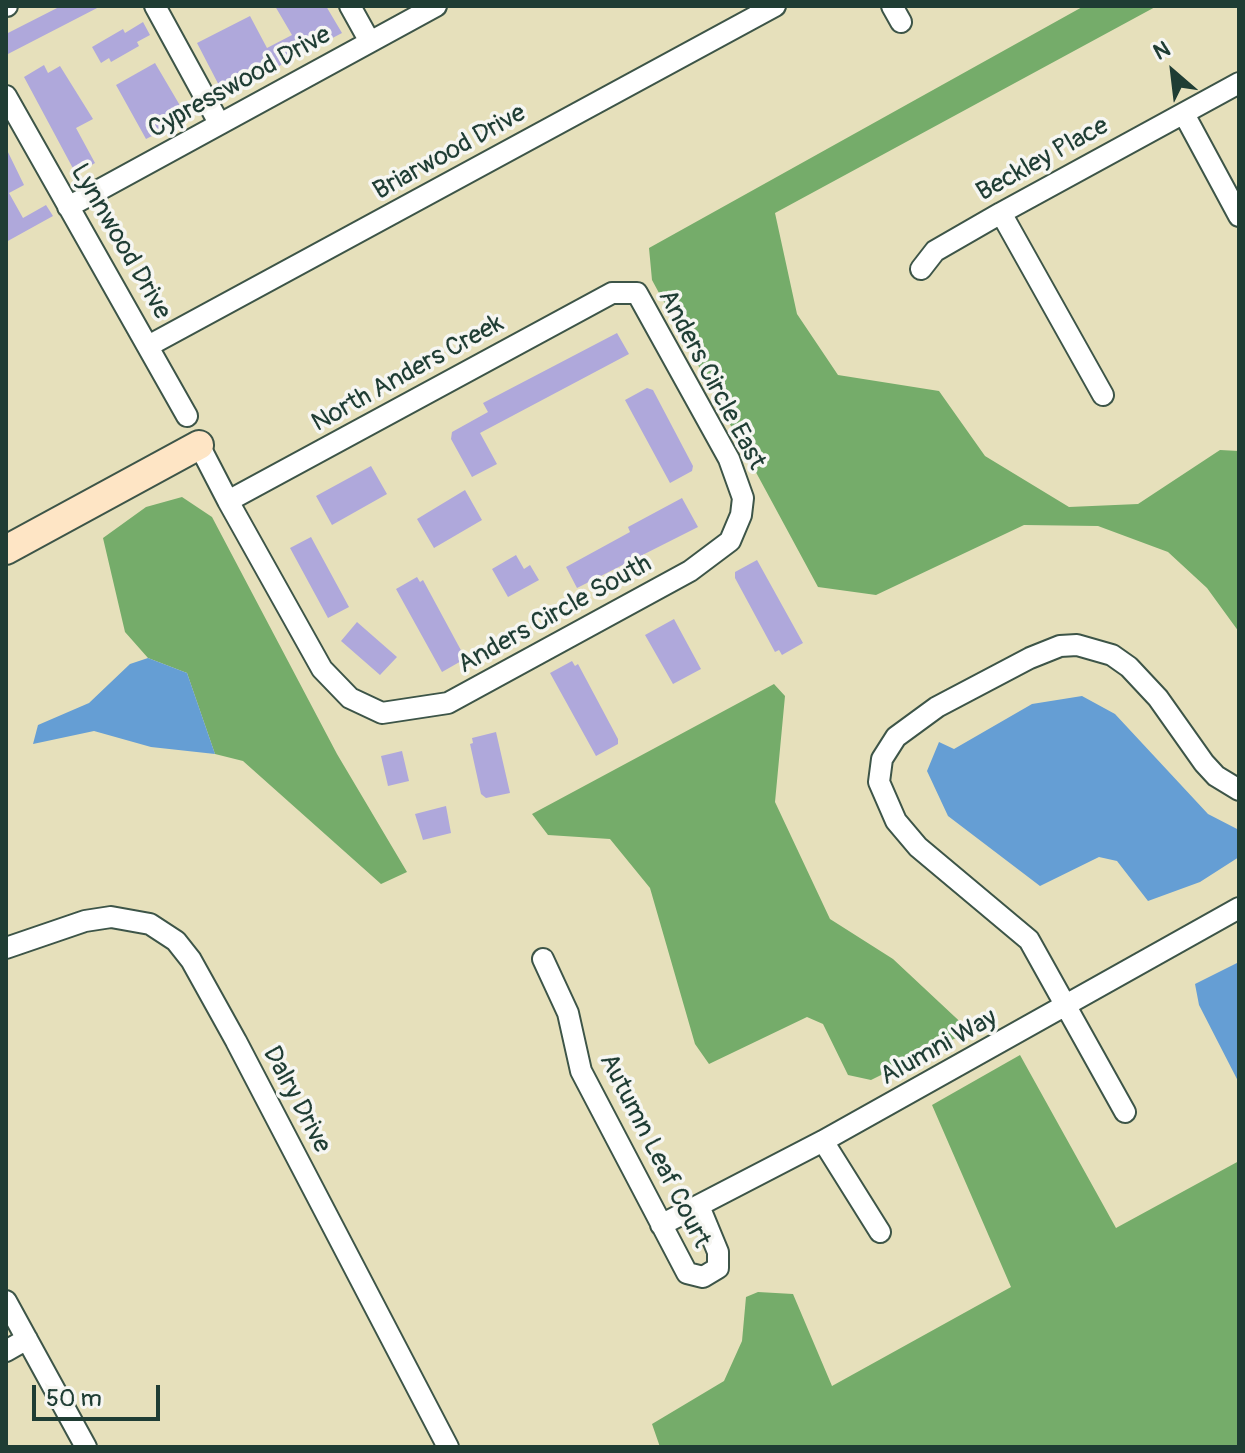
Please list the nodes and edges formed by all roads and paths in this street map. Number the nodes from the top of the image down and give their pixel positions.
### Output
1 (155, 6) edge
2 (350, 6) edge
3 (436, 6) edge
4 (775, 6) edge
5 (370, 42) junction
6 (1239, 83) edge
7 (6, 96) edge
8 (1184, 114) junction
9 (219, 123) junction
10 (68, 207) junction
11 (1001, 213) junction
12 (1239, 216) edge
13 (921, 269) dead end
14 (612, 293) joint
15 (150, 345) junction
16 (1103, 395) dead end
17 (187, 416) dead end
18 (199, 445) joint
19 (228, 501) junction
20 (741, 515) joint
21 (6, 550) edge
22 (1239, 790) edge
23 (1239, 908) edge
24 (6, 948) edge
25 (543, 959) dead end
26 (1066, 1006) junction
27 (1125, 1112) dead end
28 (823, 1141) junction
29 (699, 1206) junction
30 (661, 1225) junction
31 (880, 1232) dead end
32 (6, 1301) edge
33 (27, 1339) junction
34 (6, 1351) edge
35 (86, 1447) edge
36 (448, 1447) edge

1 - 9 street
2 - 5 street
3 - 5 street, Cypresswood Drive
4 - 15 street, Briarwood Drive
5 - 9 street, Cypresswood Drive
6 - 8 street, Beckley Place
7 - 10 street, Lynnwood Drive
8 - 11 street, Beckley Place
8 - 12 street
9 - 10 street, Cypresswood Drive
10 - 15 street, Lynnwood Drive
11 - 13 street, Beckley Place
11 - 16 street
14 - 19 street, North Anders Creek
14 - 20 street, Anders Circle East
15 - 17 street, Lynnwood Drive
18 - 19 street
18 - 21 street
19 - 20 street, Anders Circle South
22 - 26 street
23 - 26 street, Alumni Way
24 - 36 street, Dalry Drive
25 - 30 street, Autumn Leaf Court
26 - 27 street
26 - 28 street, Alumni Way
28 - 29 street, Alumni Way
28 - 31 street
29 - 30 street, Alumni Way
29 - 30 street, Autumn Leaf Court
32 - 33 street
33 - 34 street
33 - 35 street

